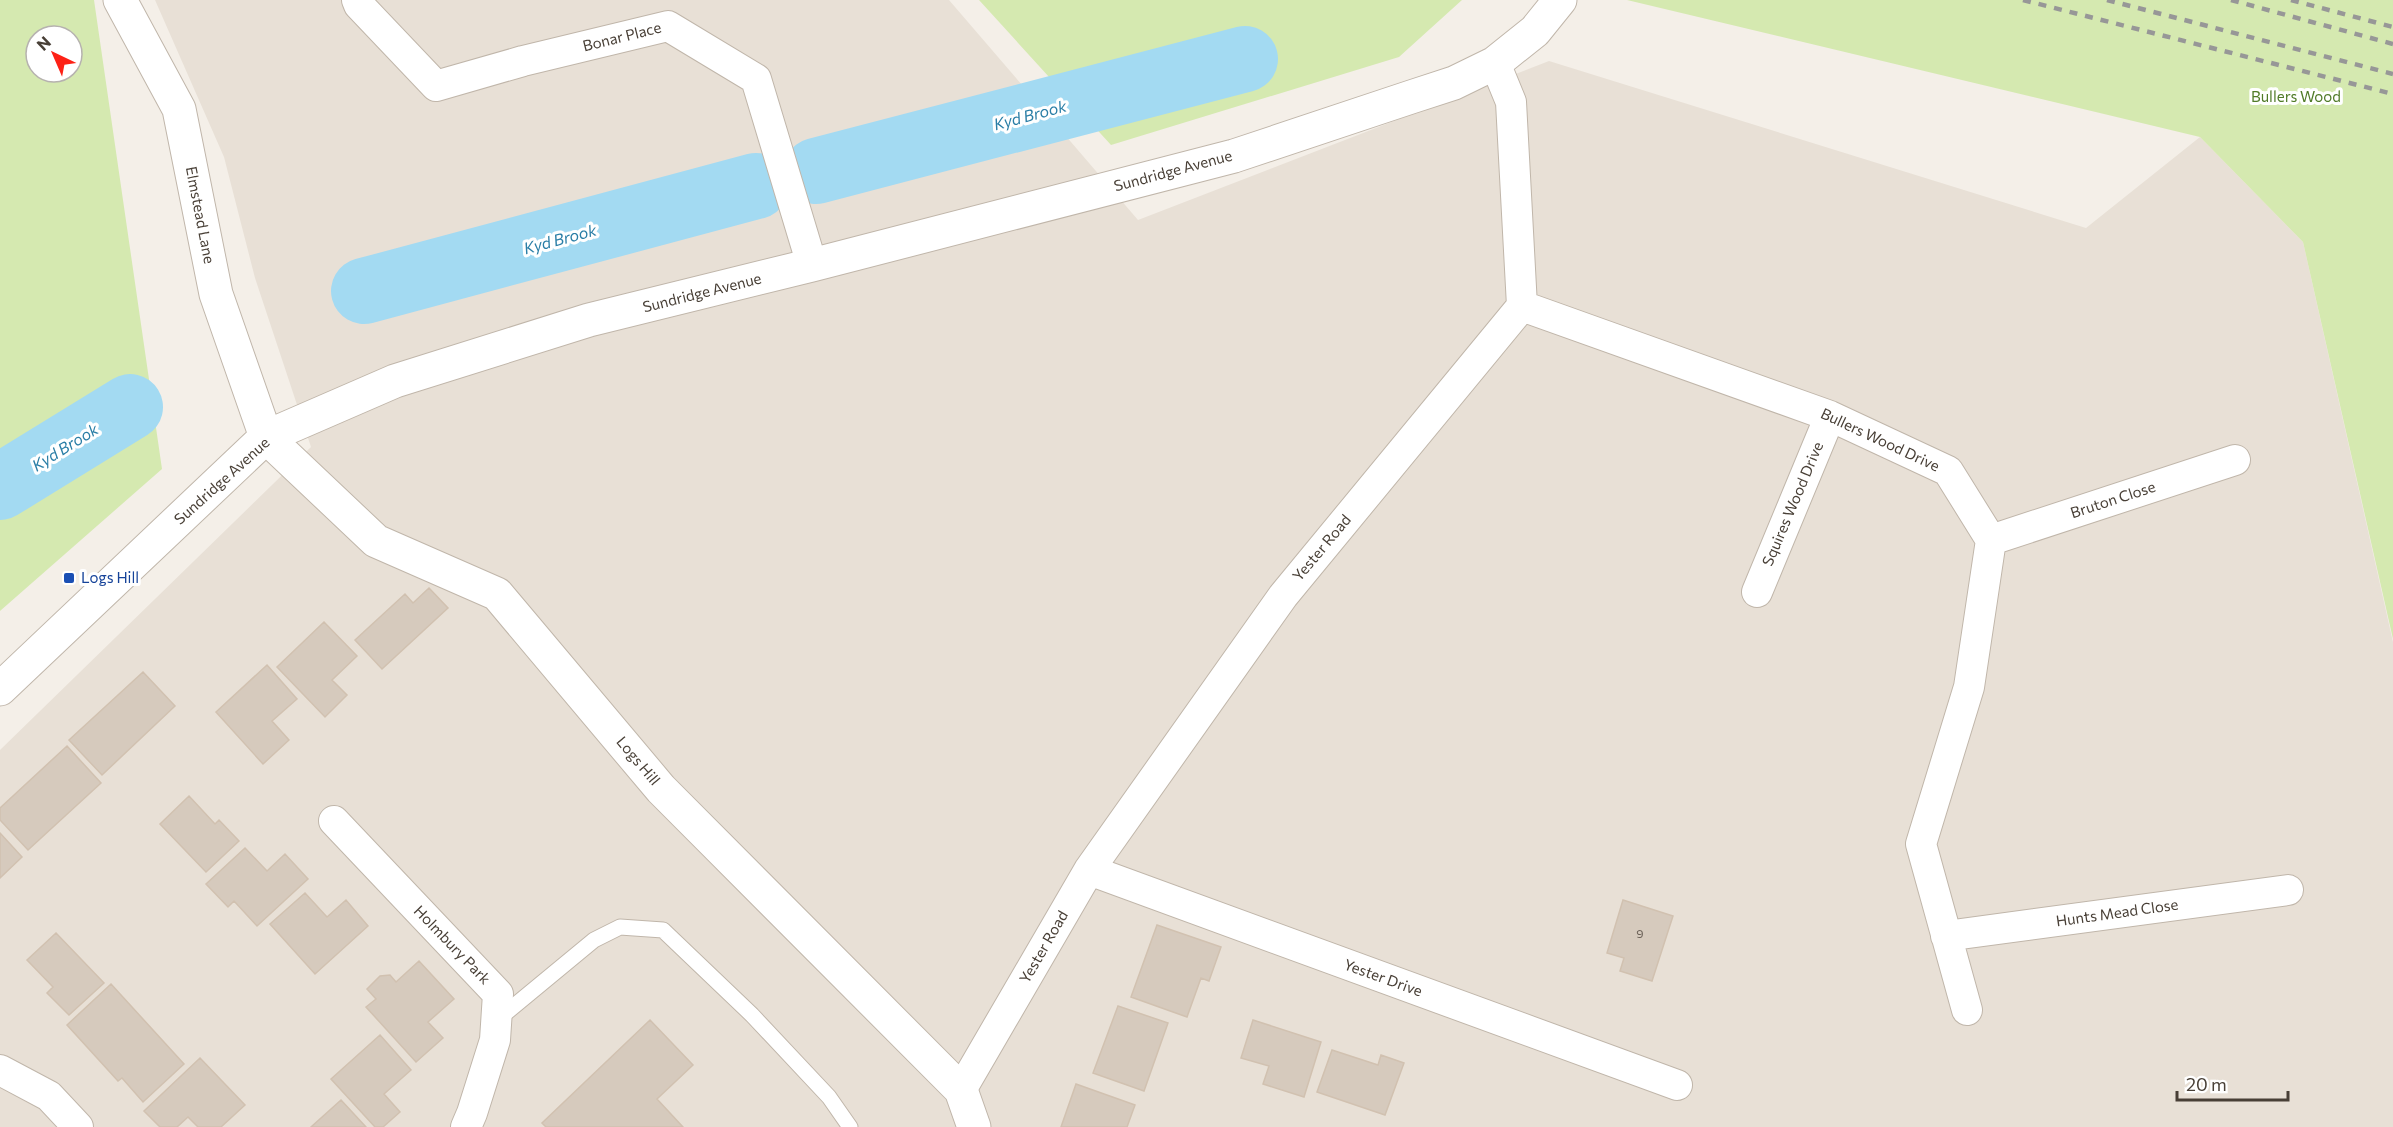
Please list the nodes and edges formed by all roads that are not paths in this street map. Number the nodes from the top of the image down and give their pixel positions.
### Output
1 (120, 0) edge
2 (357, 0) edge
3 (1560, 0) edge
4 (1495, 63) junction
5 (812, 266) junction
6 (1522, 306) junction
7 (1830, 416) junction
8 (266, 437) junction
9 (2235, 460) dead end
10 (1991, 540) junction
11 (1756, 592) dead end
12 (0, 689) edge
13 (334, 821) dead end
14 (1089, 870) junction
15 (2288, 890) dead end
16 (1946, 936) junction
17 (1967, 1010) dead end
18 (496, 1021) junction
19 (0, 1070) edge
20 (1677, 1085) dead end
21 (961, 1090) junction
22 (78, 1127) edge
23 (466, 1127) edge
24 (850, 1127) edge
25 (974, 1127) edge

1 - 8 street, Elmstead Lane
2 - 5 street, Bonar Place
3 - 4 street
4 - 5 street, Sundridge Avenue
4 - 6 street
5 - 8 street, Sundridge Avenue
6 - 7 street, Bullers Wood Drive
6 - 14 street, Yester Road
7 - 10 street, Bullers Wood Drive
7 - 11 street, Squires Wood Drive
8 - 12 street, Sundridge Avenue
8 - 21 street, Logs Hill
9 - 10 street, Bruton Close
10 - 16 street
13 - 18 street, Holmbury Park
14 - 20 street, Yester Drive
14 - 21 street, Yester Road
15 - 16 street, Hunts Mead Close
16 - 17 street
18 - 23 street, Holmbury Park
18 - 24 lane
19 - 22 street
21 - 25 street, Logs Hill

